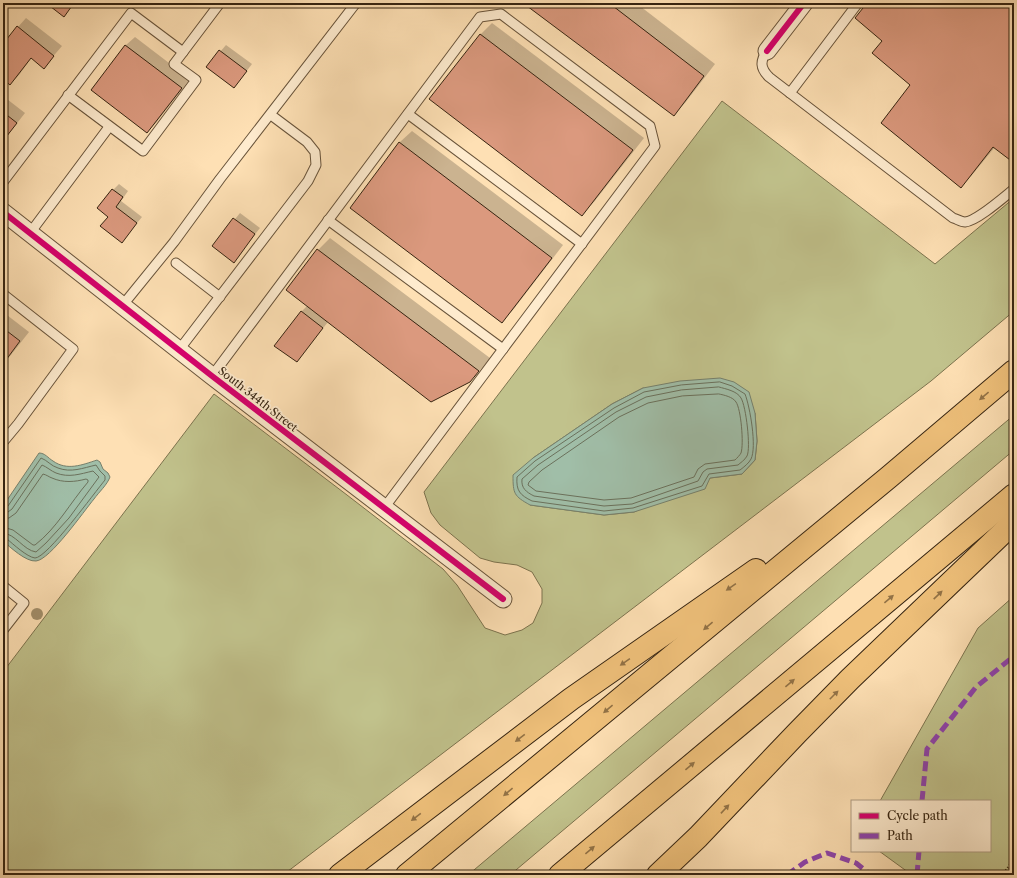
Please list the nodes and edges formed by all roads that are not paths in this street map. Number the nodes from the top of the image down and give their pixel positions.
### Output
1 (220, 3) edge
2 (356, 3) edge
3 (804, 3) edge
4 (858, 3) edge
5 (767, 51) joint
6 (183, 52) junction
7 (790, 93) junction
8 (68, 95) junction
9 (408, 114) junction
10 (271, 115) junction
11 (109, 127) junction
12 (3, 182) edge
13 (1014, 188) edge
14 (3, 212) edge
15 (328, 220) junction
16 (30, 233) junction
17 (582, 244) junction
18 (176, 263) dead end
19 (3, 294) edge
20 (220, 297) junction
21 (122, 306) junction
22 (503, 349) junction
23 (179, 350) junction
24 (1014, 371) edge
25 (212, 376) junction
26 (3, 442) edge
27 (889, 476) junction
28 (1014, 495) edge
29 (384, 508) junction
30 (1014, 522) edge
31 (3, 586) edge
32 (503, 599) dead end
33 (3, 630) edge
34 (698, 837) junction
35 (340, 875) edge
36 (407, 875) edge
37 (560, 875) edge
38 (658, 875) edge
39 (667, 875) edge

1 - 6 lane
2 - 10 lane
3 - 5 street
4 - 7 lane
5 - 7 lane
6 - 8 lane
6 - 11 lane
7 - 13 lane
8 - 11 lane
8 - 12 lane
9 - 15 lane
9 - 17 lane
9 - 17 lane
10 - 20 lane
10 - 21 lane
11 - 16 lane
14 - 16 street, South 344th Street
15 - 22 lane
15 - 25 lane
16 - 21 street, South 344th Street
17 - 22 lane
18 - 20 lane
19 - 26 lane
20 - 23 lane
21 - 23 street, South 344th Street
22 - 29 lane
23 - 25 street, South 344th Street
24 -> 27 highway
25 - 29 street, South 344th Street
27 -> 35 highway
27 -> 36 highway
37 -> 28 highway
29 - 32 street, South 344th Street
34 -> 30 highway
31 - 33 lane
34 - 38 highway
34 - 39 highway

